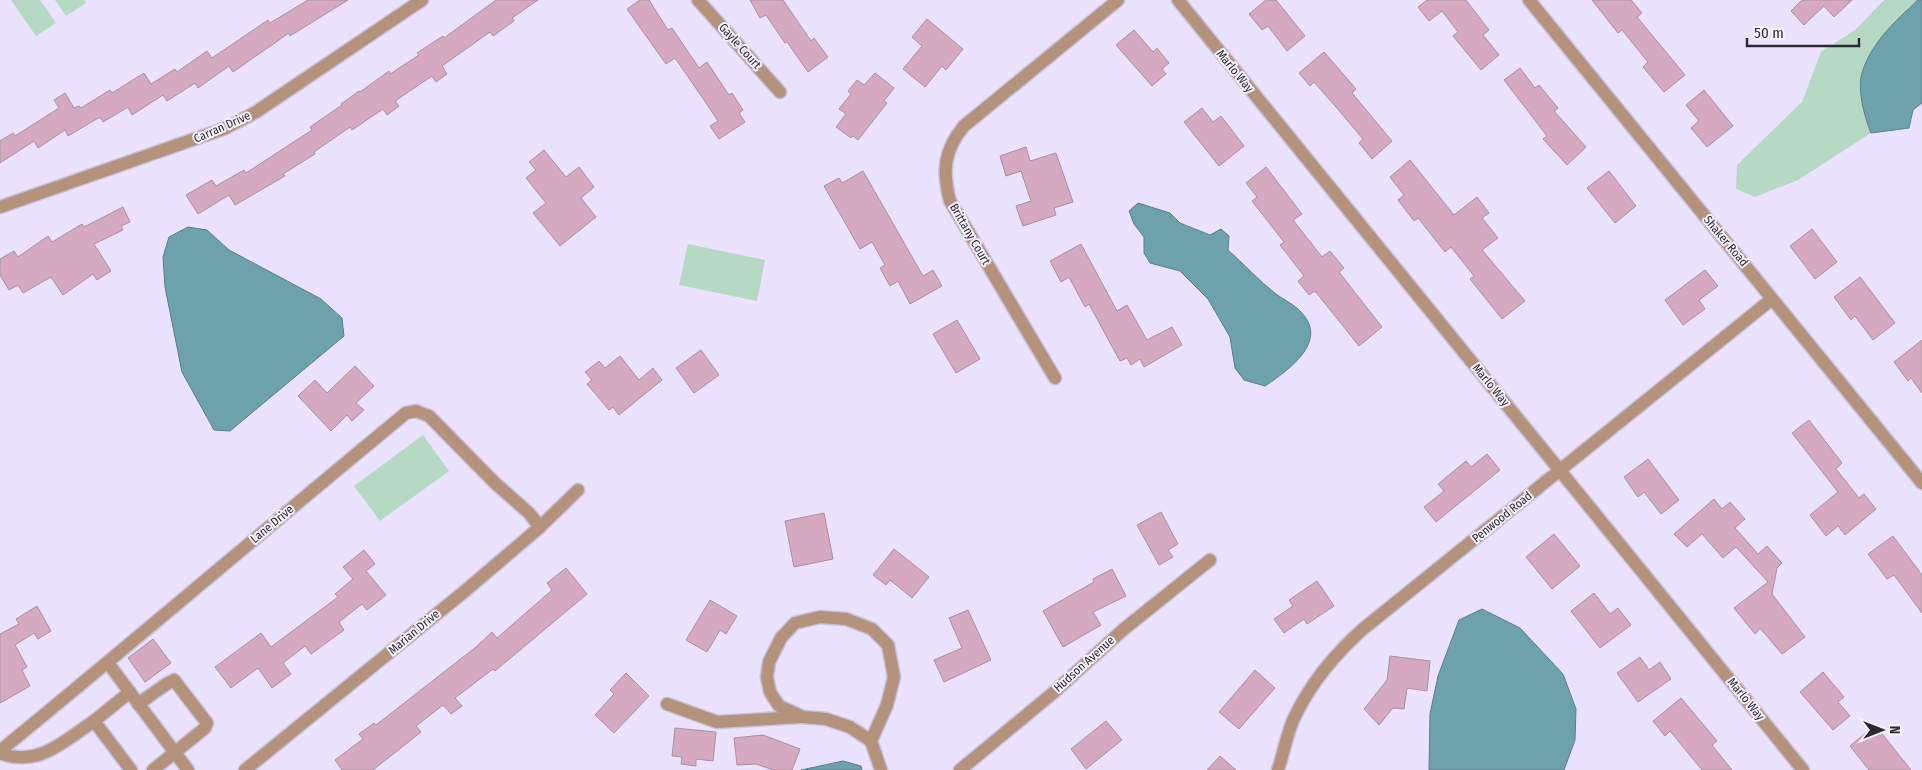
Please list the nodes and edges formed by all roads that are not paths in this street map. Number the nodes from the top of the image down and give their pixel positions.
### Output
1 (422, 0) edge
2 (698, 0) edge
3 (1118, 0) edge
4 (1178, 0) edge
5 (1529, 0) edge
6 (780, 92) dead end
7 (0, 207) edge
8 (1772, 299) junction
9 (1055, 378) dead end
10 (1560, 470) junction
11 (1922, 483) edge
12 (578, 490) dead end
13 (540, 527) junction
14 (1210, 560) dead end
15 (108, 663) junction
16 (130, 692) junction
17 (138, 704) junction
18 (667, 704) dead end
19 (803, 717) junction
20 (94, 721) junction
21 (871, 741) junction
22 (0, 752) edge
23 (174, 753) junction
24 (131, 770) edge
25 (153, 770) edge
26 (188, 770) edge
27 (245, 770) edge
28 (881, 770) edge
29 (960, 770) edge
30 (1278, 770) edge
31 (1803, 770) edge

1 - 7 street, Carran Drive
2 - 6 street, Gayle Court
3 - 9 street, Brittany Court
4 - 10 street, Marlo Way
5 - 8 street, Shaker Road
8 - 10 street, Penwood Road
8 - 11 street, Shaker Road
10 - 30 street, Penwood Road
10 - 31 street, Marlo Way
12 - 13 street, Marian Drive
13 - 15 street, Lane Drive
13 - 27 street, Marian Drive
14 - 29 street, Hudson Avenue
15 - 16 street
15 - 22 street, Lane Drive
16 - 17 street
16 - 20 street
17 - 23 street
17 - 23 street
18 - 19 street
19 - 21 street
19 - 21 street
20 - 22 street
20 - 24 street
21 - 28 street
23 - 25 street
23 - 26 street

